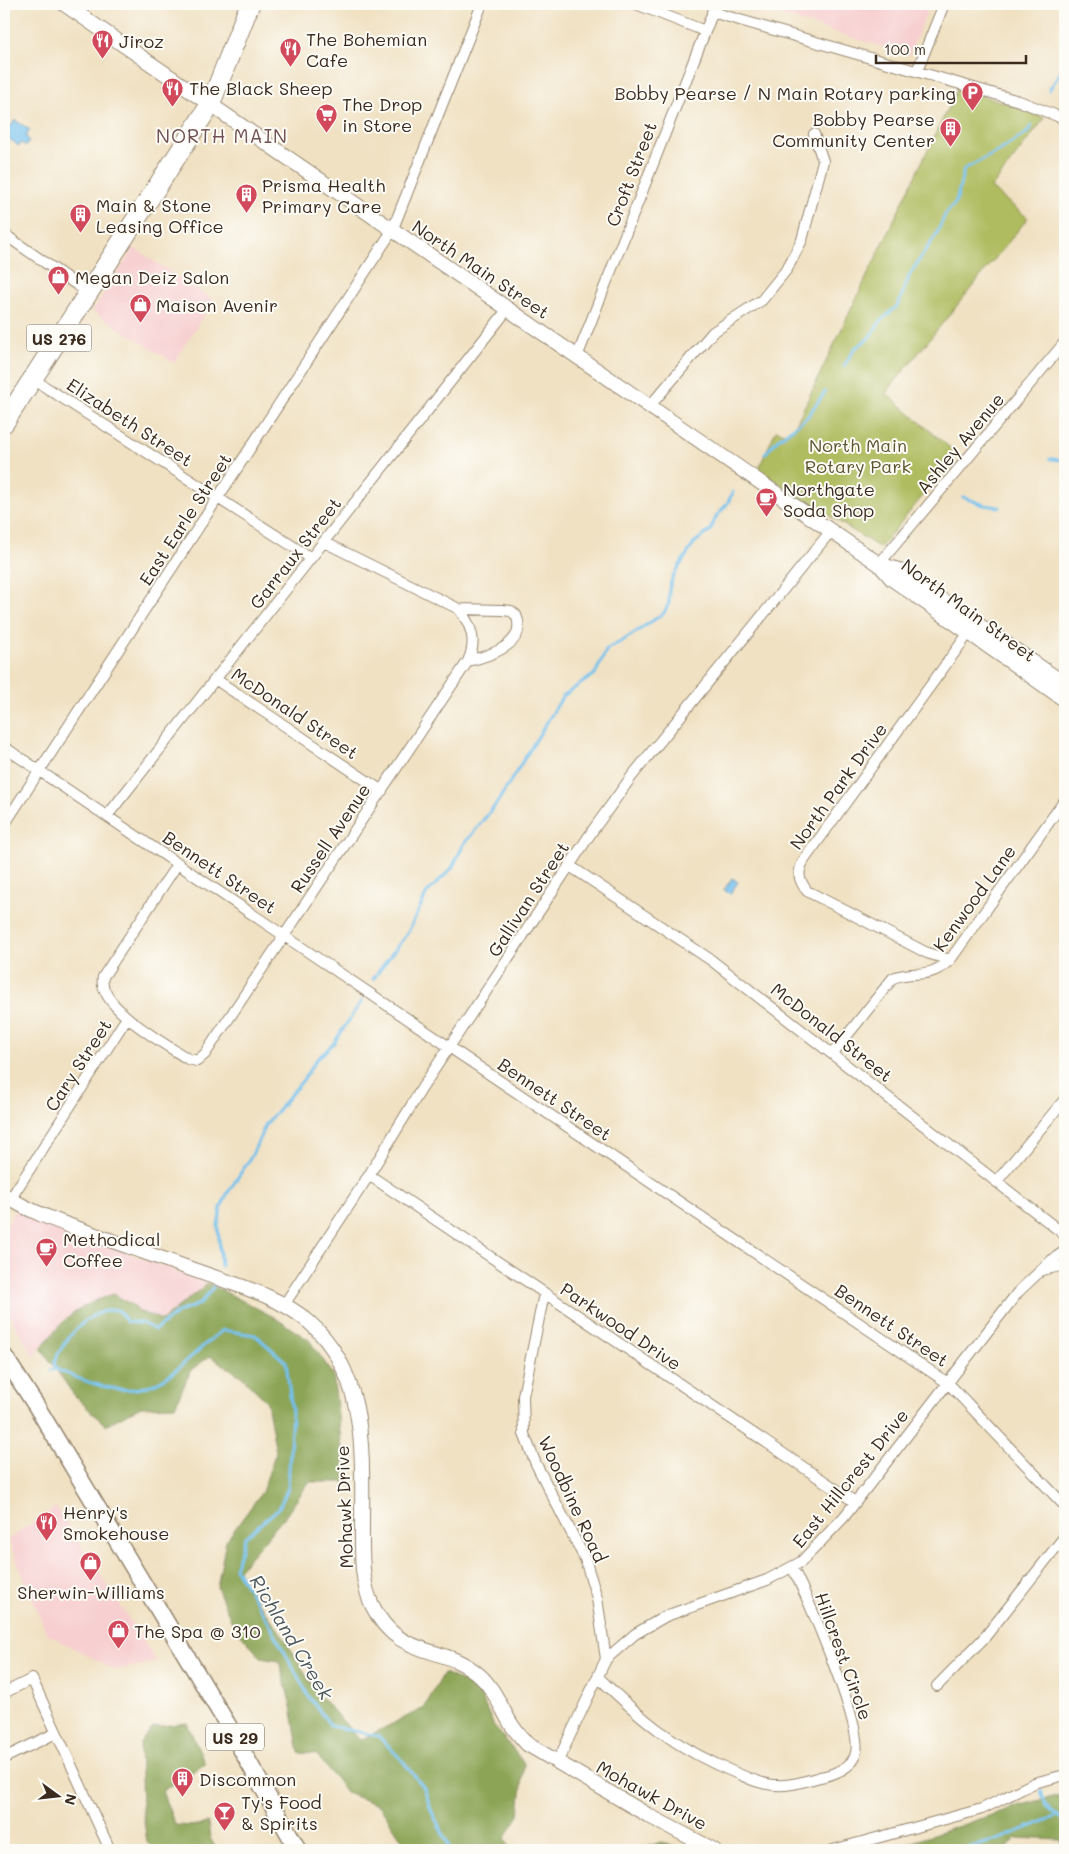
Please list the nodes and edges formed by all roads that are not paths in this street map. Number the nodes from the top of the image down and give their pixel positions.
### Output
1 (64, 4) edge
2 (250, 4) edge
3 (482, 4) edge
4 (636, 4) edge
5 (944, 4) edge
6 (714, 8) edge
7 (705, 31) junction
8 (917, 71) junction
9 (210, 105) junction
10 (1065, 120) edge
11 (814, 134) dead end
12 (392, 231) junction
13 (4, 234) edge
14 (87, 292) junction
15 (507, 310) junction
16 (1065, 342) edge
17 (577, 357) junction
18 (33, 379) junction
19 (649, 407) junction
20 (4, 422) edge
21 (218, 498) junction
22 (830, 532) junction
23 (324, 542) junction
24 (311, 558) junction
25 (879, 564) junction
26 (459, 609) junction
27 (972, 628) junction
28 (468, 661) junction
29 (215, 680) junction
30 (1064, 692) edge
31 (4, 747) edge
32 (40, 771) junction
33 (382, 791) junction
34 (1065, 800) edge
35 (107, 816) junction
36 (4, 825) edge
37 (178, 863) junction
38 (570, 866) junction
39 (284, 934) junction
40 (950, 960) junction
41 (126, 1019) junction
42 (449, 1048) junction
43 (833, 1053) junction
44 (1065, 1099) edge
45 (369, 1175) junction
46 (997, 1182) junction
47 (6, 1201) edge
48 (1065, 1235) edge
49 (1065, 1251) edge
50 (1065, 1265) edge
51 (1041, 1270) junction
52 (544, 1294) junction
53 (284, 1305) junction
54 (4, 1356) edge
55 (11, 1379) edge
56 (948, 1382) junction
57 (855, 1502) junction
58 (1065, 1506) edge
59 (1065, 1536) edge
60 (793, 1568) junction
61 (606, 1659) junction
62 (598, 1676) junction
63 (937, 1686) dead end
64 (4, 1693) edge
65 (56, 1733) junction
66 (4, 1758) edge
67 (558, 1763) junction
68 (1065, 1775) edge
69 (110, 1850) edge
70 (298, 1850) edge
71 (714, 1850) edge
72 (833, 1850) edge

1 - 9 street, North Main Street
2 - 9 highway, US 276
3 - 12 street, East Earle Street
4 - 7 street
5 - 8 street
6 - 7 street, Croft Street
6 - 8 street
7 - 17 street, Croft Street
8 - 10 street
9 - 12 street, North Main Street
9 - 14 highway, US 276
11 - 19 street
12 - 15 street, North Main Street
12 - 21 street, East Earle Street
13 - 14 street
14 - 18 highway, US 276
15 - 17 street, North Main Street
15 - 23 street, Garraux Street
16 - 25 street, Ashley Avenue
17 - 19 street, North Main Street
18 - 20 highway, US 276
18 - 21 street, Elizabeth Street
19 - 22 street, North Main Street
21 - 24 street, Elizabeth Street
21 - 32 street, East Earle Street
22 - 25 street, North Main Street
22 - 38 street, Gallivan Street
23 - 24 street, Garraux Street
23 - 26 street
24 - 29 street, Garraux Street
25 - 27 street, North Main Street
26 - 28 street, Russell Avenue
26 - 28 street
27 - 30 street, North Main Street
27 - 40 street, North Park Drive
28 - 33 street, Russell Avenue
29 - 33 street, McDonald Street
29 - 35 street, Garraux Street
31 - 32 street, Bennett Street
32 - 35 street, Bennett Street
32 - 36 street, East Earle Street
33 - 39 street, Russell Avenue
34 - 40 street, Kenwood Lane
35 - 37 street, Bennett Street
37 - 39 street, Bennett Street
37 - 41 street, Cary Street
38 - 42 street, Gallivan Street
38 - 43 street, McDonald Street
39 - 41 street, Russell Avenue
39 - 42 street, Bennett Street
40 - 43 street, Kenwood Lane
41 - 47 street, Cary Street
42 - 45 street, Gallivan Street
42 - 56 street, Bennett Street
43 - 46 street, McDonald Street
44 - 46 street
45 - 52 street, Parkwood Drive
45 - 53 street, Gallivan Street
46 - 48 street, McDonald Street
47 - 53 street, Mohawk Drive
49 - 51 street, East Hillcrest Drive
50 - 51 street
51 - 56 street, East Hillcrest Drive
52 - 57 street, Parkwood Drive
52 - 61 street, Woodbine Road
53 - 67 street, Mohawk Drive
54 - 55 main road
55 - 70 main road, US 29
56 - 57 street, East Hillcrest Drive
56 - 58 street, Bennett Street
57 - 60 street, East Hillcrest Drive
59 - 63 street
60 - 61 street, East Hillcrest Drive
60 - 62 street, Hillcrest Circle
61 - 62 street, East Hillcrest Drive
62 - 67 street, East Hillcrest Drive
64 - 65 street
65 - 66 street
65 - 69 street
67 - 71 street, Mohawk Drive
68 - 72 street

